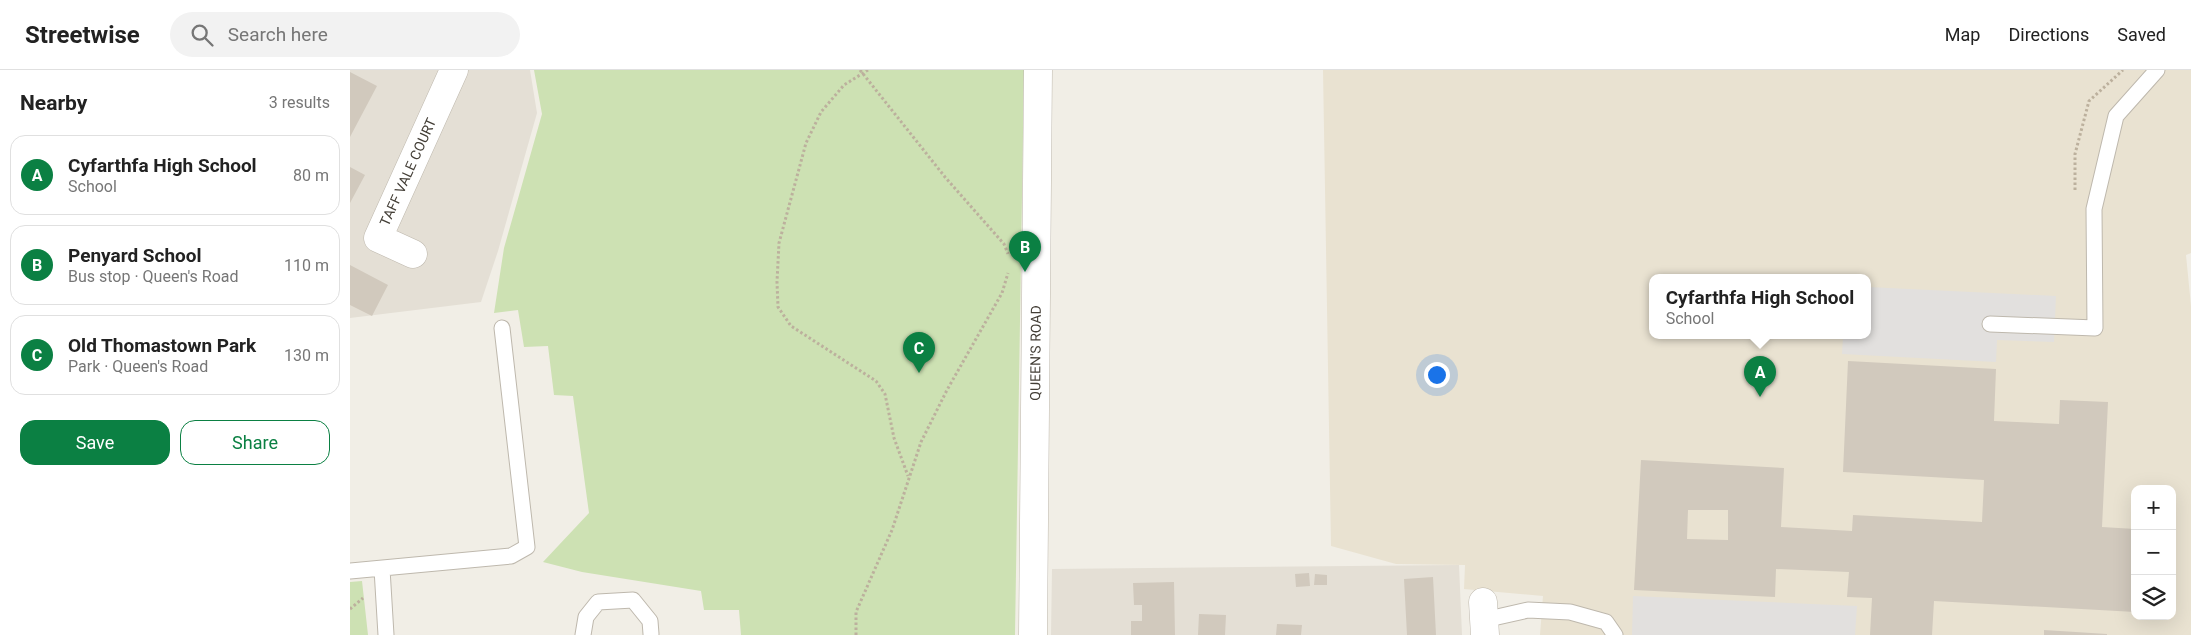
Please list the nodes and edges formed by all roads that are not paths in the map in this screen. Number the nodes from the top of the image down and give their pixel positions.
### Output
1 (454, 70) edge
2 (1038, 70) edge
3 (2157, 70) edge
4 (413, 254) dead end
5 (1990, 324) dead end
6 (502, 328) dead end
7 (382, 569) junction
8 (350, 572) edge
9 (1484, 619) edge
10 (651, 634) dead end
11 (386, 635) edge
12 (584, 635) edge
13 (1033, 635) edge
14 (1615, 635) edge

1 - 4 street, TAFF VALE COURT
2 - 13 street, QUEEN'S ROAD
3 - 5 lane
6 - 7 lane
7 - 8 lane
7 - 11 lane
9 - 14 lane
10 - 12 lane

